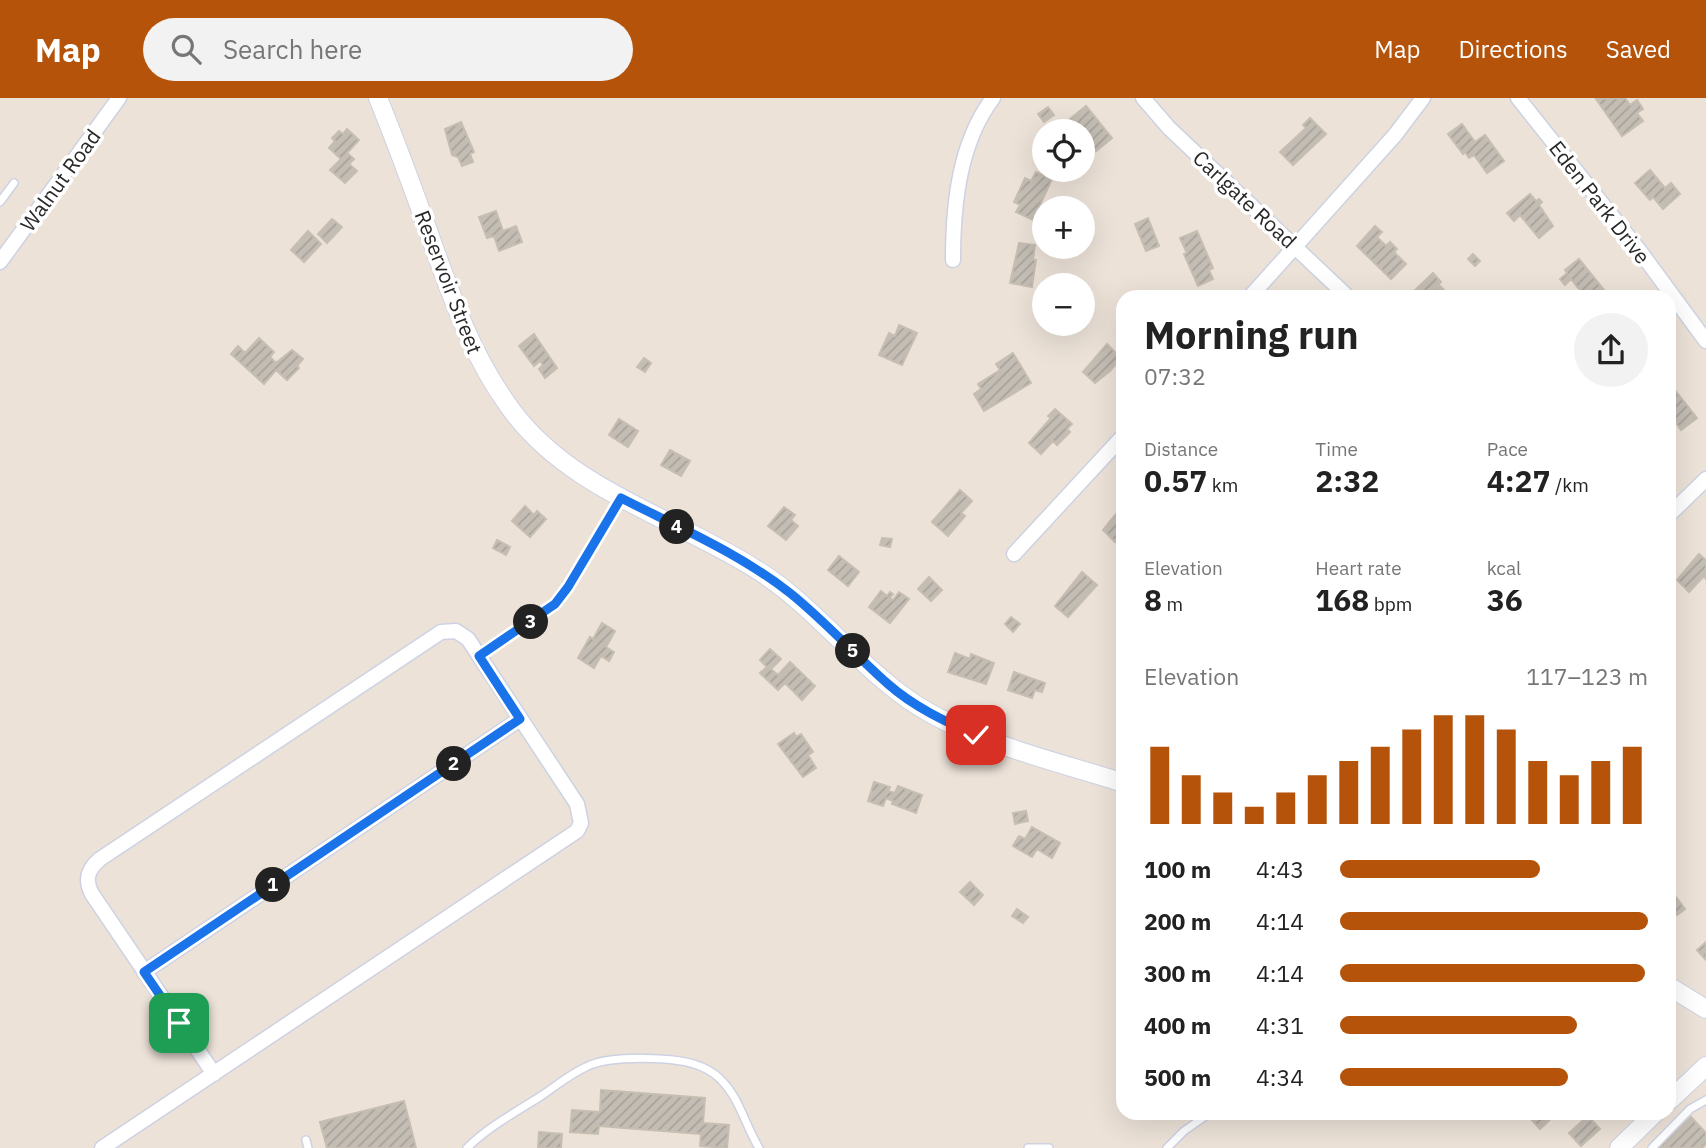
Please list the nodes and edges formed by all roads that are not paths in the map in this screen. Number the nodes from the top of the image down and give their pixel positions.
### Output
1 (119, 98) edge
2 (378, 98) edge
3 (993, 98) edge
4 (1143, 98) edge
5 (1423, 98) edge
6 (1518, 98) edge
7 (14, 183) dead end
8 (0, 202) edge
9 (1296, 247) junction
10 (953, 260) dead end
11 (0, 262) edge
12 (1256, 290) edge
13 (1341, 290) edge
14 (1668, 290) edge
15 (1676, 300) edge
16 (1706, 341) edge
17 (1116, 444) edge
18 (1706, 479) edge
19 (621, 498) junction
20 (1676, 508) edge
21 (1014, 554) dead end
22 (479, 656) junction
23 (520, 719) junction
24 (1116, 780) edge
25 (144, 972) junction
26 (1676, 991) edge
27 (1706, 1009) edge
28 (1706, 1066) edge
29 (214, 1074) junction
30 (1676, 1094) edge
31 (1706, 1100) edge
32 (1200, 1120) edge
33 (1649, 1120) edge
34 (102, 1148) edge
35 (467, 1148) edge
36 (759, 1148) edge
37 (1028, 1148) edge
38 (1049, 1148) edge
39 (1167, 1148) edge
40 (1619, 1148) edge
41 (1652, 1148) edge

1 - 11 street, Walnut Road
2 - 19 street, Reservoir Street
3 - 10 street
4 - 9 street, Carlgate Road
5 - 9 street
6 - 14 street, Eden Park Drive
7 - 8 lane
9 - 12 street
9 - 13 street, Carlgate Road
15 - 16 street, Eden Park Drive
17 - 21 street
18 - 20 street
19 - 22 lane
19 - 24 street, Reservoir Street
22 - 23 street
22 - 25 street
23 - 25 street
23 - 29 street
25 - 29 street
26 - 27 street
28 - 30 street
29 - 34 street
31 - 41 lane
32 - 39 lane
33 - 40 street
35 - 36 lane
37 - 38 lane

